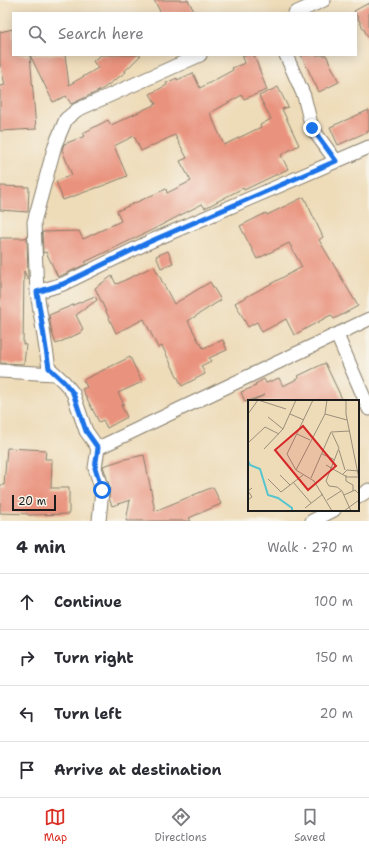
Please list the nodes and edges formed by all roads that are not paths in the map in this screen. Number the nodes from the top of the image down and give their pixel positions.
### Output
1 (324, 0) edge
2 (297, 12) edge
3 (198, 56) edge
4 (286, 56) edge
5 (369, 147) edge
6 (336, 161) junction
7 (37, 292) junction
8 (369, 319) edge
9 (338, 335) junction
10 (0, 371) edge
11 (55, 374) junction
12 (369, 409) edge
13 (98, 448) junction
14 (369, 490) edge
15 (359, 496) edge
16 (331, 511) edge
17 (313, 518) edge
18 (99, 521) edge

1 - 2 street
3 - 7 street
4 - 6 street
5 - 6 street
6 - 7 street
7 - 11 street
8 - 9 street
9 - 12 street
9 - 13 street
10 - 11 street
11 - 13 street
13 - 18 street
14 - 15 street
16 - 17 street

